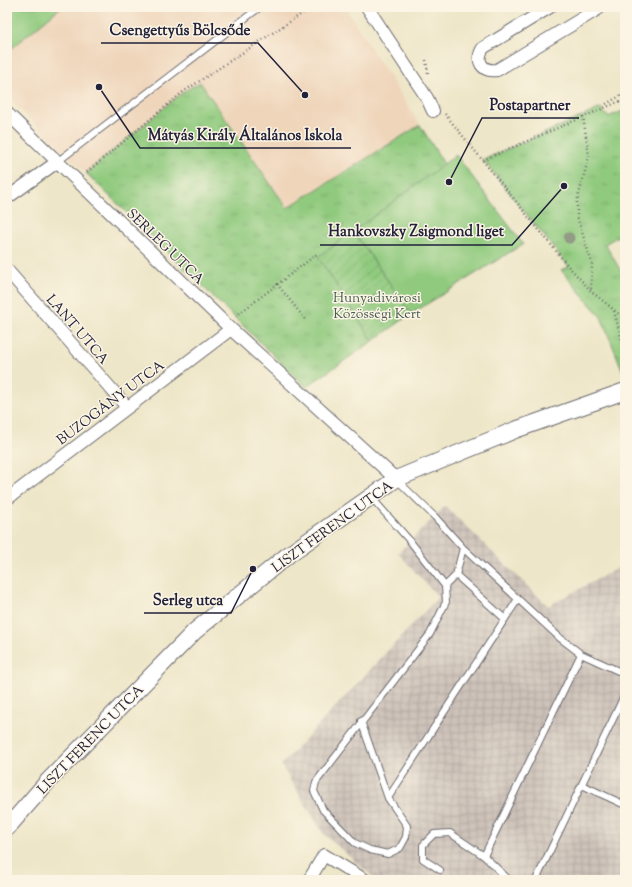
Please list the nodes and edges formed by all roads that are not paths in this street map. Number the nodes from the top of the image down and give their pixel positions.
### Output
1 (260, 7) edge
2 (367, 7) edge
3 (550, 7) edge
4 (600, 7) edge
5 (437, 110) road end
6 (7, 113) edge
7 (57, 162) junction
8 (7, 198) edge
9 (7, 270) edge
10 (228, 326) junction
11 (625, 391) edge
12 (127, 407) junction
13 (396, 479) junction
14 (371, 497) junction
15 (7, 499) edge
16 (463, 548) junction
17 (456, 575) junction
18 (445, 586) junction
19 (518, 599) junction
20 (505, 619) junction
21 (581, 654) junction
22 (625, 674) edge
23 (625, 694) edge
24 (362, 720) junction
25 (582, 785) junction
26 (388, 798) junction
27 (625, 805) edge
28 (7, 828) edge
29 (484, 856) junction
30 (440, 870) dead end
31 (309, 880) edge
32 (365, 880) edge
33 (508, 880) edge
34 (536, 880) edge

1 - 7 lane
2 - 5 street
3 - 4 street
6 - 7 street, SERLEG UTCA
7 - 8 street
7 - 10 street, SERLEG UTCA
9 - 12 street, LANT UTCA
10 - 12 street, BUZOGÁNY UTCA
10 - 13 street, SERLEG UTCA
11 - 13 street, LISZT FERENC UTCA
12 - 15 street, BUZOGÁNY UTCA
13 - 14 street, LISZT FERENC UTCA
13 - 16 lane
14 - 18 lane
14 - 28 street, LISZT FERENC UTCA
16 - 17 lane
16 - 19 lane
17 - 18 lane
17 - 20 lane
18 - 24 lane
19 - 20 lane
19 - 21 lane
20 - 26 lane
21 - 22 lane
21 - 29 lane
23 - 25 lane
24 - 26 lane
24 - 26 lane
25 - 27 lane
25 - 34 lane
29 - 30 lane
29 - 33 lane
31 - 32 street

